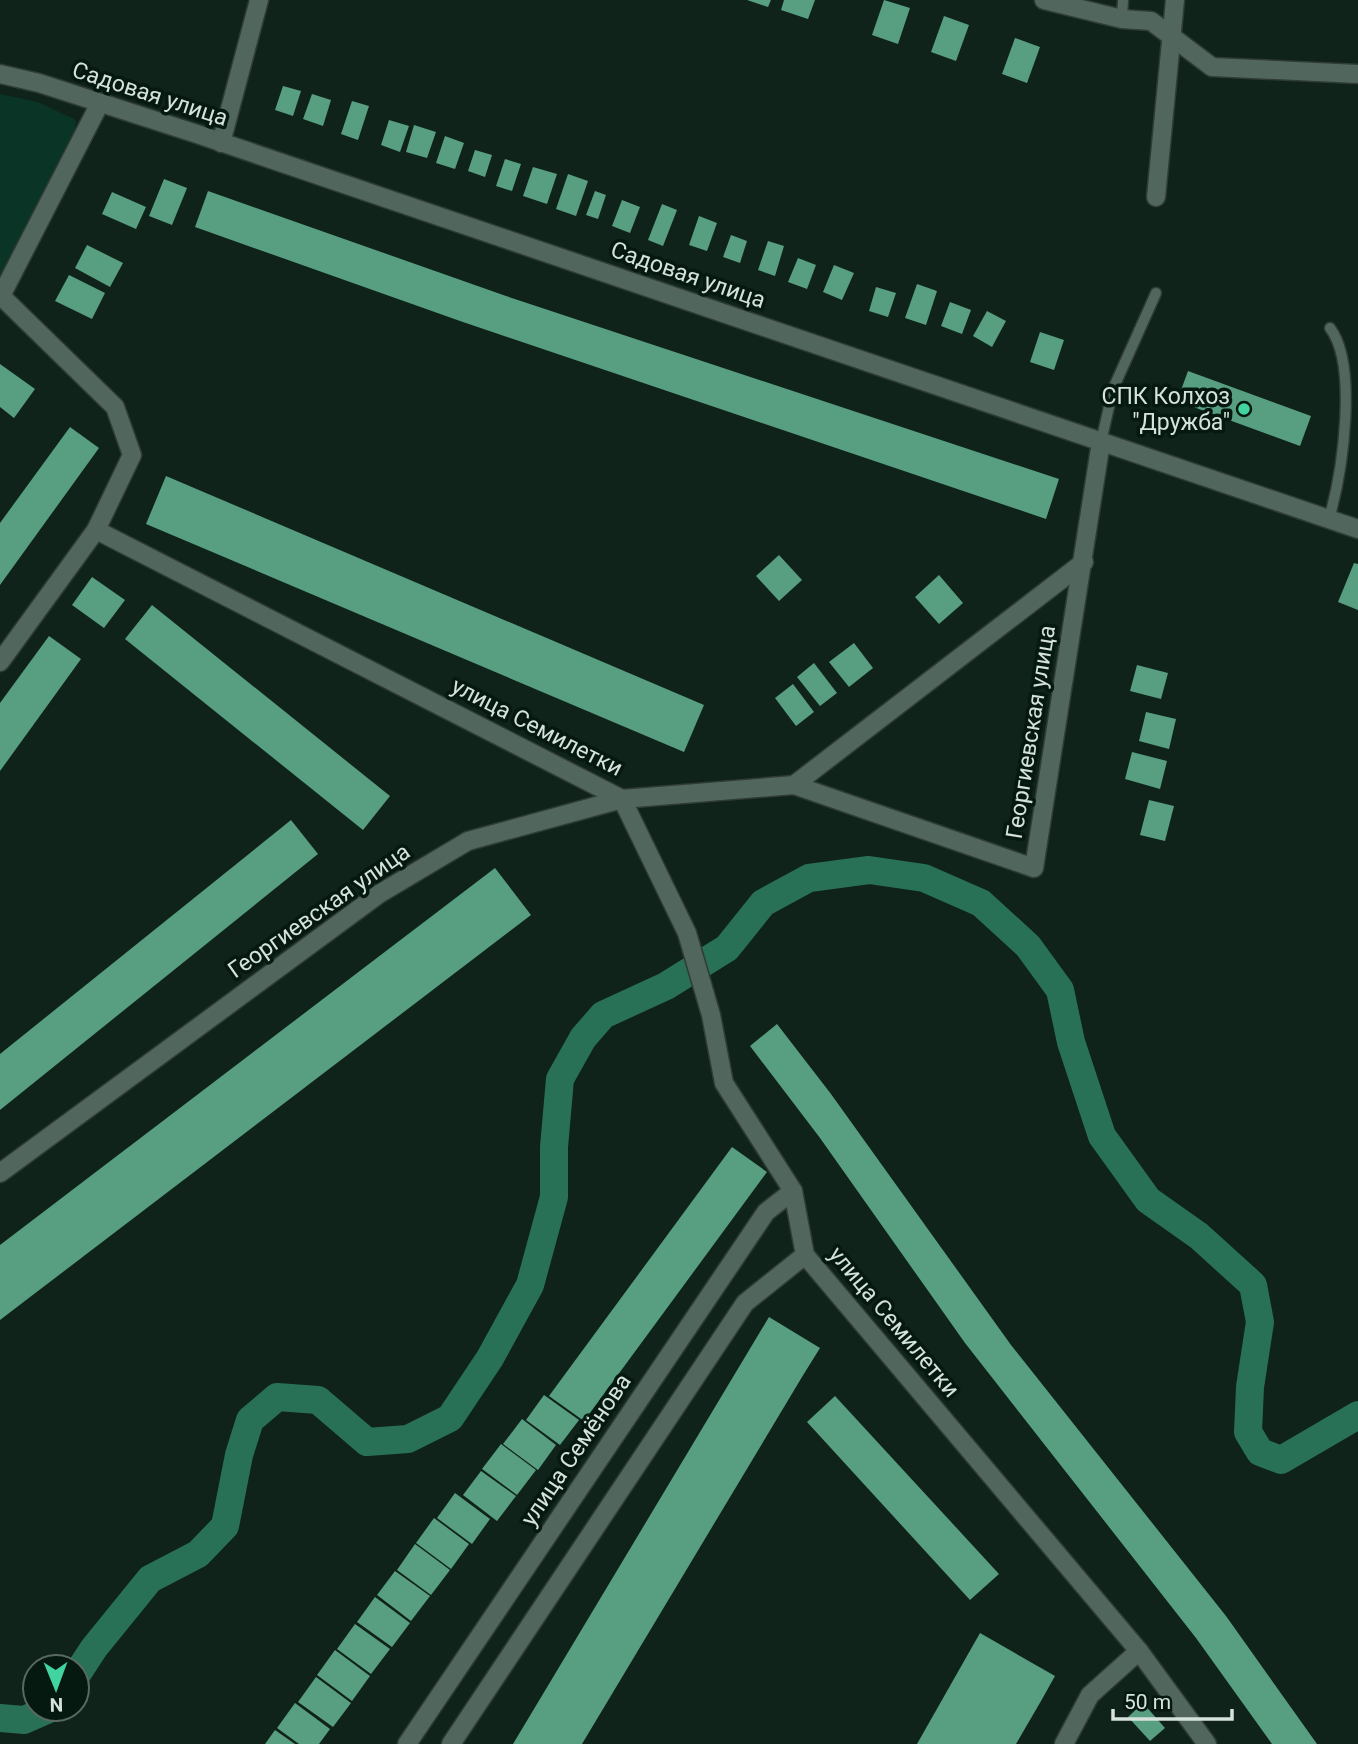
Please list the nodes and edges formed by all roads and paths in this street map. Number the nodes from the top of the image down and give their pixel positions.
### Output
1 (259, 0) edge
2 (1044, 0) edge
3 (1123, 0) edge
4 (1175, 0) edge
5 (1122, 19) junction
6 (1173, 40) junction
7 (0, 74) edge
8 (1358, 74) edge
9 (100, 103) junction
10 (221, 142) junction
11 (1156, 197) dead end
12 (1156, 293) dead end
13 (1, 295) edge
14 (1329, 328) dead end
15 (1101, 442) junction
16 (1329, 519) junction
17 (1358, 529) edge
18 (96, 530) junction
19 (1084, 562) junction
20 (0, 662) edge
21 (794, 785) junction
22 (622, 799) junction
23 (0, 1173) edge
24 (793, 1191) junction
25 (805, 1255) junction
26 (1139, 1651) junction
27 (407, 1744) edge
28 (451, 1744) edge
29 (1064, 1744) edge
30 (1207, 1744) edge

1 - 10 street
2 - 5 street
3 - 5 lane
4 - 6 street
5 - 6 street
6 - 8 street
6 - 11 street
7 - 9 street, Садовая улица
9 - 10 street, Садовая улица
9 - 13 street
10 - 15 street, Садовая улица
12 - 15 lane
13 - 18 street
14 - 16 lane
15 - 16 street, Садовая улица
15 - 19 street, Георгиевская улица
16 - 17 street, Садовая улица
18 - 20 street
18 - 22 street, улица Семилетки
19 - 21 street, Георгиевская улица
19 - 21 street, Георгиевская улица
21 - 22 street, Георгиевская улица
22 - 23 street, Георгиевская улица
22 - 24 street, улица Семилетки
24 - 25 street, улица Семилетки
24 - 27 street, улица Семёнова
25 - 26 street, улица Семилетки
25 - 28 street
26 - 29 street
26 - 30 street, улица Семилетки

